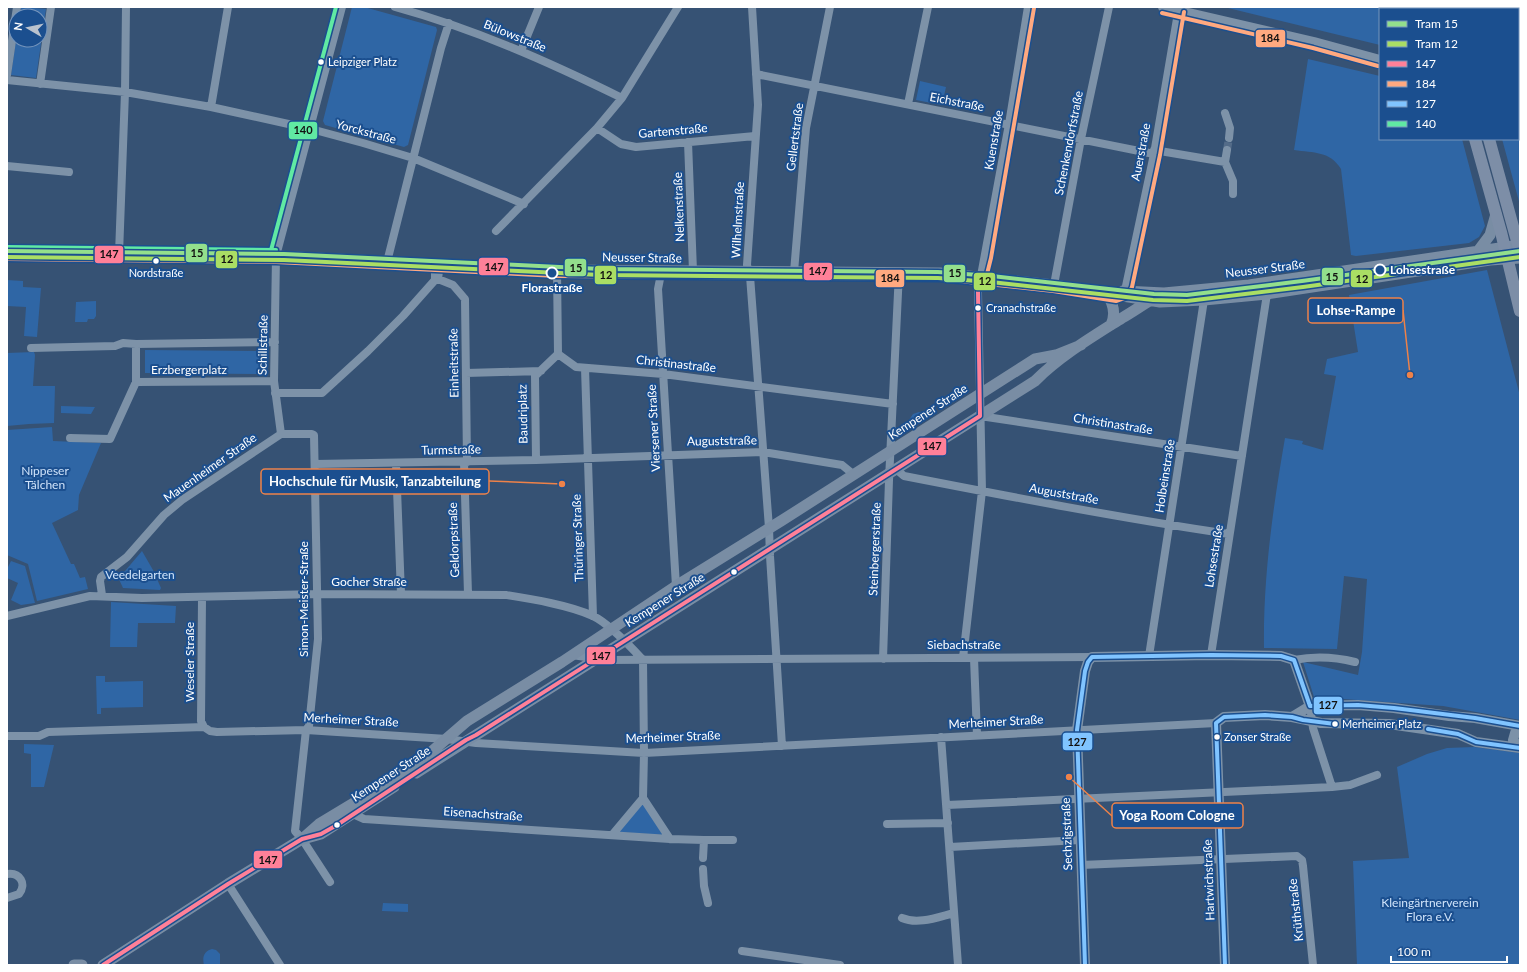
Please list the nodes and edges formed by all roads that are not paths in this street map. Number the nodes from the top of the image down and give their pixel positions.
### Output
1 (17, 7) edge
2 (51, 7) edge
3 (126, 7) edge
4 (228, 7) edge
5 (342, 7) edge
6 (395, 7) edge
7 (539, 7) edge
8 (678, 7) edge
9 (752, 7) edge
10 (830, 7) edge
11 (928, 7) edge
12 (1028, 7) edge
13 (1109, 7) edge
14 (1163, 7) edge
15 (1179, 9) edge
16 (448, 23) junction
17 (521, 51) junction
18 (1379, 60) edge
19 (756, 74) junction
20 (7, 75) edge
21 (7, 80) edge
22 (40, 84) junction
23 (814, 85) junction
24 (125, 92) junction
25 (622, 98) junction
26 (908, 104) junction
27 (211, 107) junction
28 (1225, 113) dead end
29 (1009, 124) junction
30 (597, 128) junction
31 (311, 130) junction
32 (755, 136) junction
33 (1229, 138) tunnel mouth
34 (1081, 139) junction
35 (1475, 140) edge
36 (1489, 140) edge
37 (688, 142) junction
38 (1227, 150) tunnel mouth
39 (1154, 152) junction
40 (413, 158) junction
41 (1225, 162) junction
42 (7, 166) edge
43 (69, 172) dead end
44 (1233, 194) dead end
45 (524, 204) junction
46 (1496, 214) junction
47 (496, 231) dead end
48 (1520, 250) edge
49 (1478, 252) junction
50 (7, 253) edge
51 (1506, 253) junction
52 (120, 254) junction
53 (276, 256) junction
54 (387, 262) junction
55 (1401, 263) junction
56 (437, 265) junction
57 (557, 270) junction
58 (665, 271) junction
59 (693, 271) junction
60 (748, 271) junction
61 (794, 272) junction
62 (900, 272) junction
63 (1402, 275) junction
64 (980, 277) junction
65 (436, 280) junction
66 (1273, 282) junction
67 (1054, 285) junction
68 (1084, 289) junction
69 (1116, 293) junction
70 (1164, 293) junction
71 (1267, 294) junction
72 (1204, 300) junction
73 (1147, 301) junction
74 (1520, 311) edge
75 (1116, 322) junction
76 (275, 342) junction
77 (136, 344) junction
78 (1081, 345) junction
79 (31, 348) dead end
80 (558, 354) junction
81 (1028, 364) junction
82 (585, 368) junction
83 (541, 371) junction
84 (466, 373) junction
85 (663, 374) junction
86 (1039, 378) junction
87 (274, 381) junction
88 (136, 382) junction
89 (758, 386) junction
90 (275, 393) junction
91 (980, 394) junction
92 (893, 404) junction
93 (980, 416) junction
94 (281, 434) junction
95 (70, 438) dead end
96 (1181, 447) junction
97 (890, 451) junction
98 (764, 452) junction
99 (668, 454) junction
100 (1242, 456) junction
101 (587, 458) junction
102 (536, 460) junction
103 (465, 462) junction
104 (396, 463) junction
105 (315, 464) junction
106 (893, 472) junction
107 (853, 474) junction
108 (982, 491) junction
109 (1169, 525) junction
110 (769, 528) junction
111 (1229, 534) junction
112 (770, 548) junction
113 (676, 586) junction
114 (317, 594) junction
115 (401, 594) junction
116 (468, 594) junction
117 (102, 596) junction
118 (202, 598) junction
119 (7, 616) edge
120 (593, 616) junction
121 (610, 629) junction
122 (624, 641) junction
123 (572, 655) junction
124 (1211, 655) junction
125 (1149, 656) junction
126 (1092, 657) junction
127 (963, 658) junction
128 (974, 658) junction
129 (776, 659) junction
130 (883, 659) junction
131 (595, 660) junction
132 (643, 660) junction
133 (1294, 660) junction
134 (1355, 662) dead end
135 (1310, 706) junction
136 (1449, 716) junction
137 (1292, 717) junction
138 (1312, 721) junction
139 (1216, 723) junction
140 (204, 727) junction
141 (1520, 727) edge
142 (306, 730) junction
143 (1076, 730) junction
144 (1447, 732) junction
145 (7, 736) edge
146 (977, 736) junction
147 (942, 737) junction
148 (447, 739) junction
149 (466, 740) junction
150 (782, 746) junction
151 (1520, 748) edge
152 (644, 753) junction
153 (1377, 774) dead end
154 (1332, 787) junction
155 (1218, 794) junction
156 (643, 798) junction
157 (1078, 799) junction
158 (947, 805) junction
159 (353, 814) junction
160 (948, 823) junction
161 (887, 824) dead end
162 (612, 835) junction
163 (302, 839) junction
164 (670, 839) junction
165 (704, 840) junction
166 (733, 840) dead end
167 (1080, 840) junction
168 (950, 847) junction
169 (703, 858) dead end
170 (1221, 859) junction
171 (1081, 865) junction
172 (703, 869) dead end
173 (7, 874) edge
174 (330, 882) dead end
175 (228, 884) junction
176 (7, 898) edge
177 (708, 903) dead end
178 (954, 913) junction
179 (902, 918) dead end
180 (742, 951) dead end
181 (829, 964) edge
182 (74, 965) edge
183 (82, 965) edge
184 (103, 965) edge
185 (280, 965) edge
186 (840, 965) edge
187 (958, 965) edge
188 (1085, 965) edge
189 (1225, 965) edge
190 (1313, 965) edge

1 - 20 street
2 - 22 street
3 - 24 street
4 - 27 street
5 - 31 street, Schillstraße
6 - 16 street, Bülowstraße
7 - 17 street
8 - 25 street
9 - 19 street, Wilhelmstraße
10 - 23 street, Gellertstraße
11 - 26 street
12 - 29 street, Kuenstraße
13 - 34 street, Schenkendorfstraße
14 - 15 street
15 - 18 street
15 - 39 street, Auerstraße
16 - 17 street, Bülowstraße
16 - 40 street
17 - 25 street, Bülowstraße
19 - 23 street, Eichstraße
19 - 32 street, Wilhelmstraße
21 - 22 street, Yorckstraße
22 - 24 street, Yorckstraße
23 - 26 street, Eichstraße
23 - 61 street, Gellertstraße
24 - 27 street, Yorckstraße
24 - 52 street
25 - 30 street
26 - 29 street, Eichstraße
27 - 31 street, Yorckstraße
28 - 33 street
29 - 34 street, Eichstraße
29 - 64 street, Kuenstraße
30 - 37 street, Gartenstraße
30 - 45 street
31 - 40 street, Yorckstraße
31 - 53 street, Schillstraße
32 - 37 street, Gartenstraße
32 - 60 street, Wilhelmstraße
34 - 39 street, Eichstraße
34 - 67 street, Schenkendorfstraße
35 - 46 main road
36 - 48 main road
37 - 59 street, Nelkenstraße
38 - 41 street
39 - 41 street, Eichstraße
39 - 69 street, Auerstraße
40 - 45 street, Yorckstraße
40 - 54 street
41 - 44 street
42 - 43 street
45 - 47 street
46 - 49 main road
46 - 51 main road
48 - 51 main road, Neusser Straße
49 - 51 main road, Neusser Straße
49 - 55 main road, Neusser Straße
50 - 52 main road, Neusser Straße
51 - 63 main road, Neusser Straße
51 - 74 main road
52 - 53 main road, Neusser Straße
53 - 54 main road, Neusser Straße
53 - 76 street, Schillstraße
54 - 56 main road, Neusser Straße
55 - 63 main road
55 - 66 main road, Neusser Straße
56 - 57 main road, Neusser Straße
56 - 65 street
57 - 58 main road, Neusser Straße
57 - 80 street
58 - 59 main road, Neusser Straße
58 - 85 street, Viersener Straße
59 - 60 main road, Neusser Straße
60 - 61 main road, Neusser Straße
60 - 89 street, Wilhelmstraße
61 - 62 main road, Neusser Straße
62 - 64 main road, Neusser Straße
62 - 92 street, Steinbergerstraße
63 - 71 main road, Neusser Straße
64 - 67 main road, Neusser Straße
64 - 91 street
65 - 84 street, Einheitstraße
65 - 90 street
66 - 70 main road, Neusser Straße
66 - 71 main road
67 - 68 main road, Neusser Straße
68 - 69 main road, Neusser Straße
68 - 69 main road, Neusser Straße
69 - 70 main road, Neusser Straße
69 - 73 main road, Neusser Straße
69 - 75 main road
70 - 73 main road, Kempener Straße
71 - 72 main road, Neusser Straße
71 - 100 street, Lohsestraße
72 - 73 main road, Neusser Straße
72 - 96 street, Holbeinstraße
73 - 75 main road, Kempener Straße
75 - 78 main road, Kempener Straße
76 - 77 street
76 - 87 street, Schillstraße
77 - 79 street
77 - 88 street, Erzbergerplatz
78 - 81 main road, Kempener Straße
78 - 86 main road, Kempener Straße
80 - 82 street, Christinastraße
80 - 83 street
81 - 86 main road
81 - 91 main road, Kempener Straße
82 - 85 street, Christinastraße
82 - 101 street
83 - 84 street
83 - 102 street, Baudriplatz
84 - 103 street, Einheitstraße
85 - 89 street, Christinastraße
85 - 99 street, Viersener Straße
86 - 93 main road, Kempener Straße
87 - 88 street, Erzbergerplatz
87 - 90 street, Schillstraße
88 - 95 street
89 - 92 street, Christinastraße
89 - 98 street, Wilhelmstraße
90 - 94 street, Schillstraße
91 - 93 street
91 - 97 main road, Kempener Straße
92 - 97 street, Steinbergerstraße
93 - 96 street, Christinastraße
93 - 106 main road, Kempener Straße
93 - 108 street
94 - 105 street, Simon-Meister-Straße
94 - 117 street, Mauenheimer Straße
96 - 100 street, Christinastraße
96 - 109 street, Holbeinstraße
97 - 106 street, Steinbergerstraße
97 - 107 main road, Kempener Straße
98 - 99 street, Auguststraße
98 - 107 street, Auguststraße
98 - 110 street, Wilhelmstraße
99 - 101 street, Auguststraße
99 - 113 street, Viersener Straße
100 - 111 street, Lohsestraße
101 - 102 street, Turmstraße
101 - 120 street, Thüringer Straße
102 - 103 street, Turmstraße
103 - 104 street, Turmstraße
103 - 116 street, Geldorpstraße
104 - 105 street, Turmstraße
104 - 115 street
105 - 114 street, Simon-Meister-Straße
106 - 108 street, Auguststraße
106 - 112 main road, Kempener Straße
106 - 130 street, Steinbergerstraße
107 - 110 main road, Kempener Straße
108 - 109 street, Auguststraße
108 - 127 street
109 - 111 street, Auguststraße
109 - 125 street, Holbeinstraße
110 - 112 street, Wilhelmstraße
110 - 113 main road, Kempener Straße
111 - 124 street, Lohsestraße
112 - 122 main road, Kempener Straße
112 - 129 street, Wilhelmstraße
113 - 121 main road, Kempener Straße
114 - 115 street, Gocher Straße
114 - 118 street, Gocher Straße
114 - 142 street, Simon-Meister-Straße
115 - 116 street, Gocher Straße
116 - 120 street, Gocher Straße
117 - 118 street, Gocher Straße
117 - 119 street
118 - 140 street, Weseler Straße
120 - 121 street, Gocher Straße
121 - 122 street, Gocher Straße
121 - 123 main road, Kempener Straße
122 - 131 main road, Kempener Straße
122 - 132 street, Gocher Straße
123 - 131 street, Siebachstraße
123 - 148 main road, Kempener Straße
124 - 125 street, Siebachstraße
124 - 133 street, Siebachstraße
125 - 126 street, Siebachstraße
126 - 128 street, Siebachstraße
126 - 143 street, Sechzigstraße
127 - 128 street, Siebachstraße
127 - 130 street, Siebachstraße
128 - 146 street
129 - 130 street, Siebachstraße
129 - 132 street, Siebachstraße
129 - 150 street, Wilhelmstraße
131 - 132 street, Siebachstraße
131 - 149 main road, Kempener Straße
132 - 152 street
133 - 134 street, Siebachstraße
133 - 135 street
135 - 136 street, Merheimer Straße
135 - 137 street
135 - 138 street
136 - 141 street, Merheimer Straße
136 - 144 street
137 - 138 street, Merheimer Straße
137 - 139 street, Merheimer Straße
138 - 144 street, Merheimer Straße
138 - 154 street
139 - 143 street, Merheimer Straße
139 - 155 street, Hartwichstraße
140 - 142 street, Merheimer Straße
140 - 145 street, Merheimer Straße
141 - 151 street, Merheimer Straße
142 - 148 street, Merheimer Straße
142 - 163 street, Simon-Meister-Straße
143 - 146 street, Merheimer Straße
143 - 157 street, Sechzigstraße
144 - 151 street, Merheimer Straße
146 - 147 street, Merheimer Straße
147 - 150 street, Merheimer Straße
147 - 158 street
148 - 149 street, Merheimer Straße
148 - 163 main road, Kempener Straße
149 - 152 street, Merheimer Straße
149 - 159 main road, Kempener Straße
150 - 152 street, Merheimer Straße
152 - 156 street
153 - 154 street
154 - 155 street
155 - 157 street
155 - 170 street, Hartwichstraße
156 - 162 street
156 - 164 street
157 - 158 street
157 - 167 street, Sechzigstraße
158 - 160 street
159 - 162 street, Eisenachstraße
159 - 163 main road, Kempener Straße
160 - 161 street
160 - 168 street
162 - 164 street, Eisenachstraße
163 - 174 street, Simon-Meister-Straße
163 - 175 main road, Kempener Straße
164 - 165 street, Eisenachstraße
165 - 166 street, Eisenachstraße
165 - 169 street
167 - 168 street
167 - 171 street, Sechzigstraße
168 - 178 street
170 - 171 street
170 - 189 street, Hartwichstraße
170 - 190 street, Krüthstraße
171 - 188 street, Sechzigstraße
172 - 177 street
173 - 176 street
175 - 184 main road, Kempener Straße
175 - 185 street
178 - 179 street
178 - 187 street
180 - 181 street
181 - 186 street
182 - 183 main road

